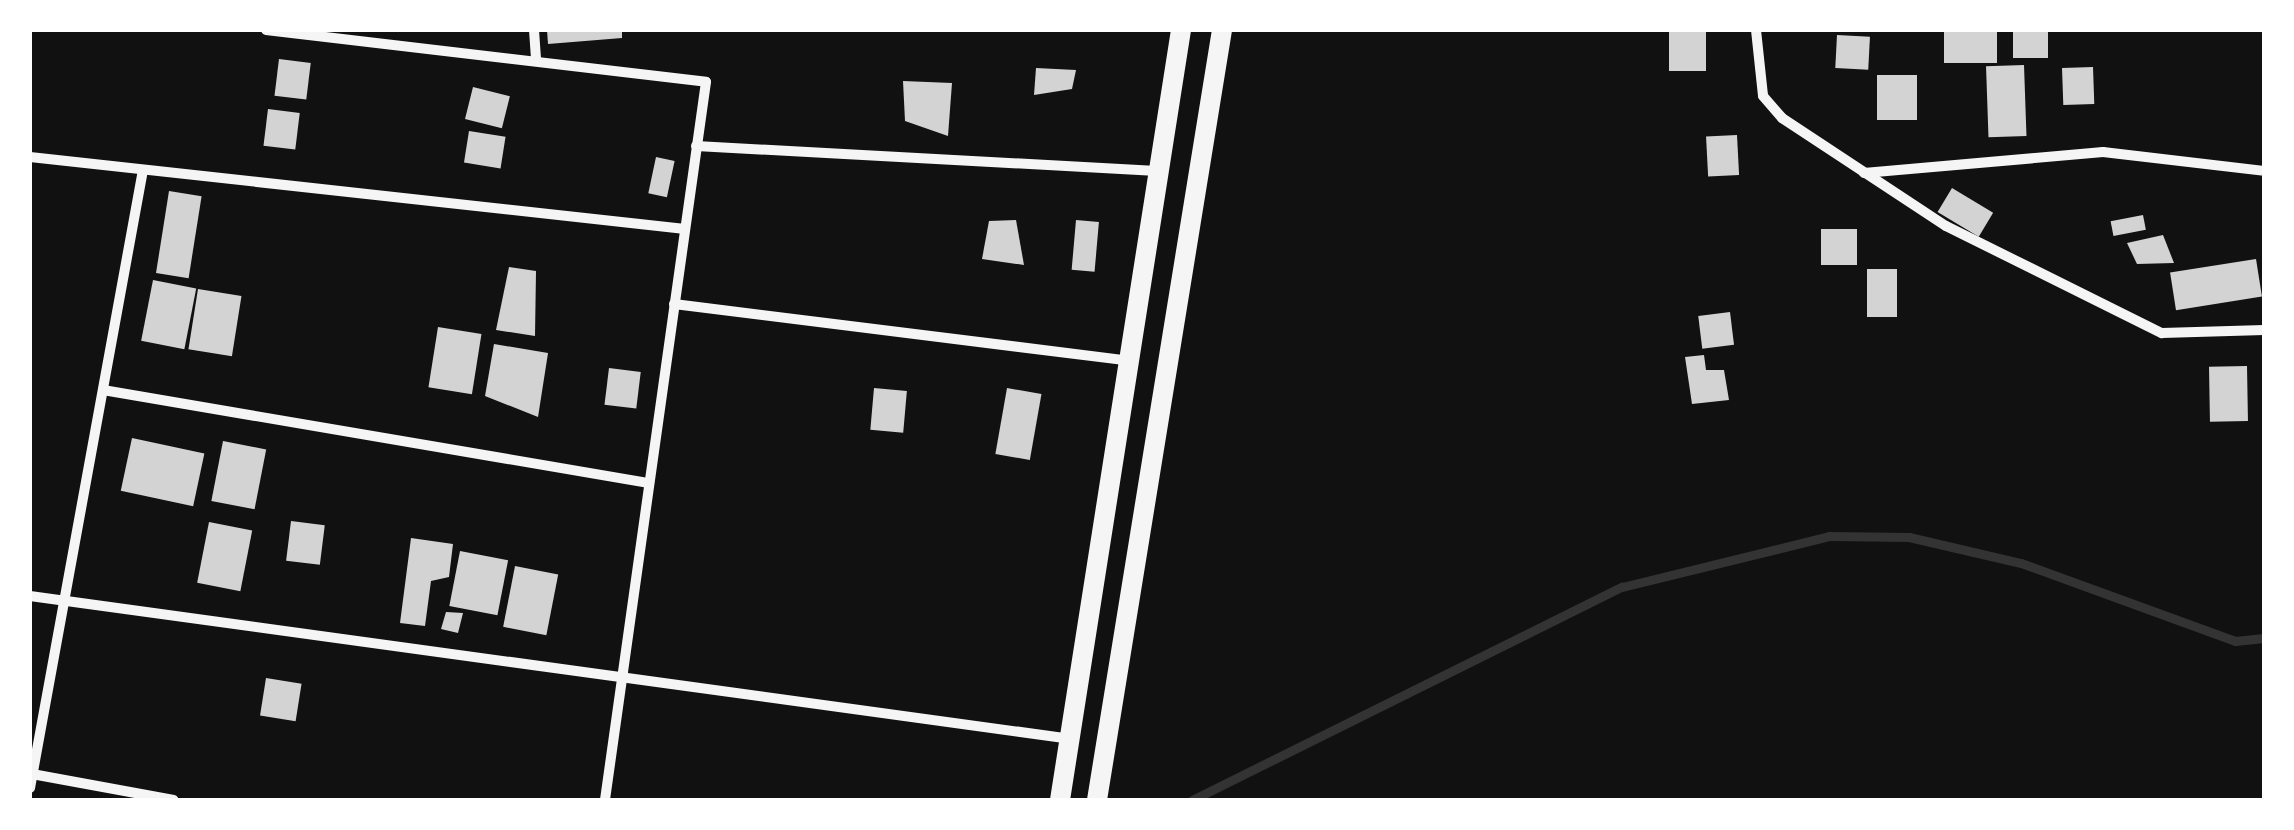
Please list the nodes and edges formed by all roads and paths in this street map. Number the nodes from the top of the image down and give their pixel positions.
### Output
1 (266, 30) edge
2 (534, 30) edge
3 (1180, 30) edge
4 (1222, 30) edge
5 (1756, 30) edge
6 (536, 61) junction
7 (696, 146) junction
8 (30, 156) edge
9 (144, 170) junction
10 (2264, 171) edge
11 (1162, 172) junction
12 (1864, 174) junction
13 (685, 228) junction
14 (674, 304) junction
15 (2264, 330) edge
16 (1131, 362) junction
17 (103, 390) junction
18 (649, 483) junction
19 (30, 596) edge
20 (64, 602) junction
21 (622, 680) junction
22 (1072, 739) junction
23 (32, 774) junction
24 (30, 788) edge
25 (174, 800) edge
26 (605, 800) edge
27 (1060, 800) edge
28 (1098, 800) edge

1 - 6 street
2 - 6 street
3 - 11 main road
4 - 28 main road
5 - 12 street
6 - 7 street
7 - 11 street
7 - 13 street
8 - 9 street
9 - 13 street
9 - 17 street
10 - 12 street
11 - 16 main road
12 - 15 street
13 - 14 street
14 - 16 street
14 - 18 street
16 - 22 main road
17 - 18 street
17 - 20 street
18 - 21 street
19 - 20 street
20 - 21 street
20 - 23 street
21 - 22 street
21 - 26 street
22 - 27 main road
23 - 24 street
23 - 25 street

